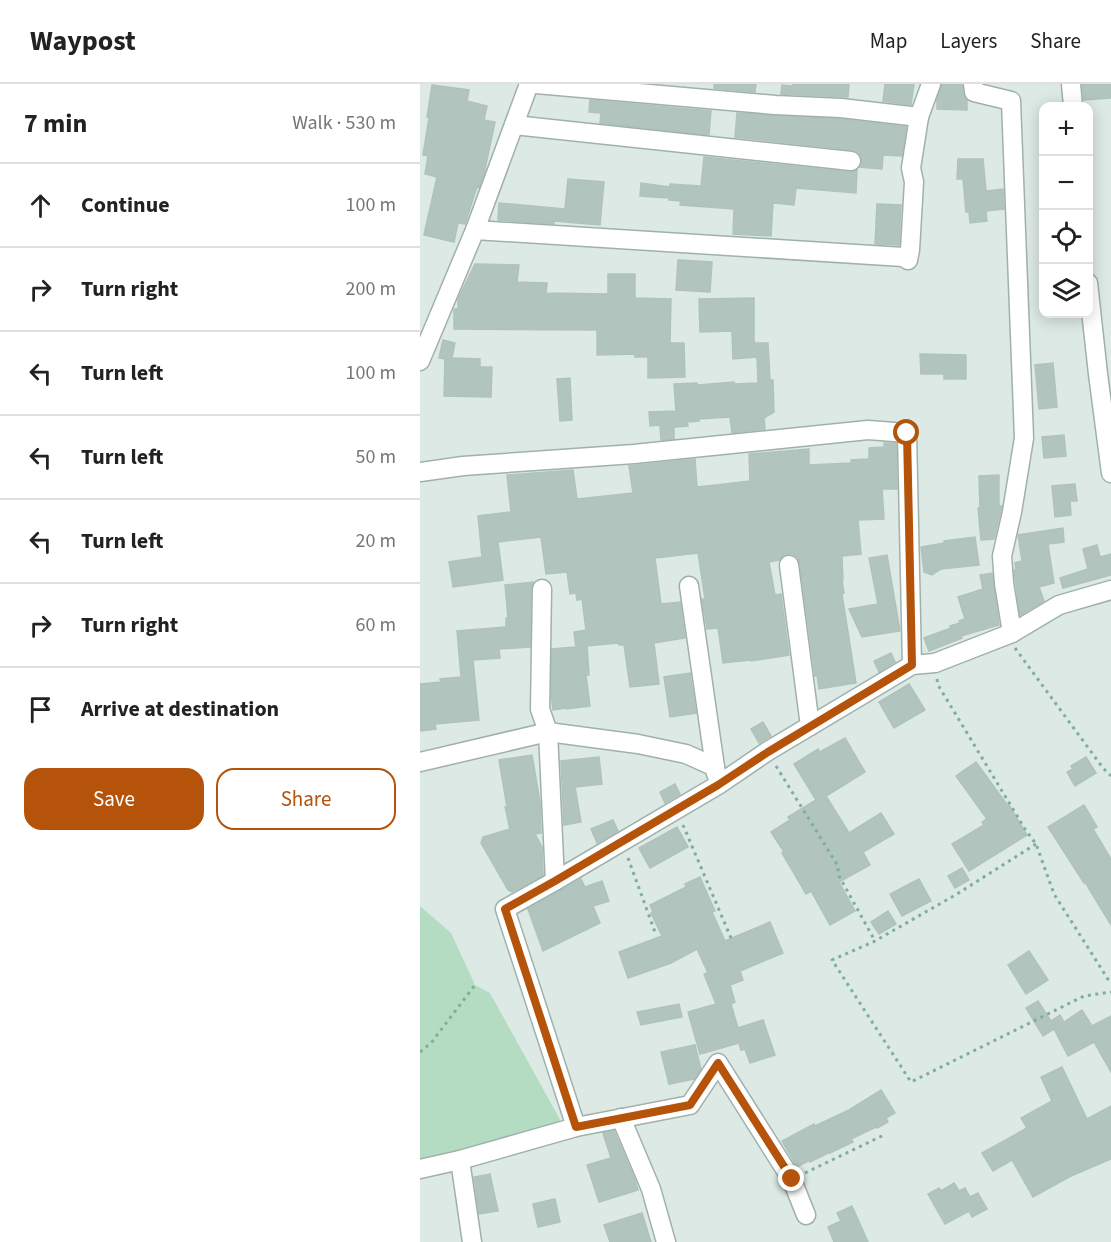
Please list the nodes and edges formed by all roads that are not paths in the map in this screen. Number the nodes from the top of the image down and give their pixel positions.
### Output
1 (529, 84) edge
2 (536, 84) edge
3 (932, 84) edge
4 (973, 84) edge
5 (1071, 84) edge
6 (1072, 102) edge
7 (919, 117) junction
8 (514, 125) junction
9 (850, 161) dead end
10 (475, 230) junction
11 (1092, 318) edge
12 (420, 361) edge
13 (420, 472) edge
14 (1111, 473) edge
15 (789, 565) dead end
16 (689, 586) dead end
17 (542, 589) dead end
18 (1111, 590) edge
19 (1009, 634) junction
20 (912, 665) junction
21 (810, 726) junction
22 (548, 732) junction
23 (420, 762) edge
24 (717, 776) junction
25 (555, 881) junction
26 (621, 1118) junction
27 (576, 1127) junction
28 (460, 1160) junction
29 (420, 1169) edge
30 (807, 1215) dead end
31 (472, 1242) edge
32 (666, 1242) edge

1 - 8 street
2 - 7 street
3 - 7 street
4 - 19 street
5 - 6 street
7 - 10 street
8 - 9 street
8 - 10 street
10 - 12 street
11 - 14 street
13 - 20 street
15 - 21 street
16 - 24 street
17 - 22 street
18 - 19 street
19 - 20 street
20 - 21 street
21 - 24 street
22 - 23 street
22 - 24 street
22 - 25 street
24 - 25 street
25 - 27 street
26 - 27 street
26 - 30 street
26 - 32 street
27 - 28 street
28 - 29 street
28 - 31 street

